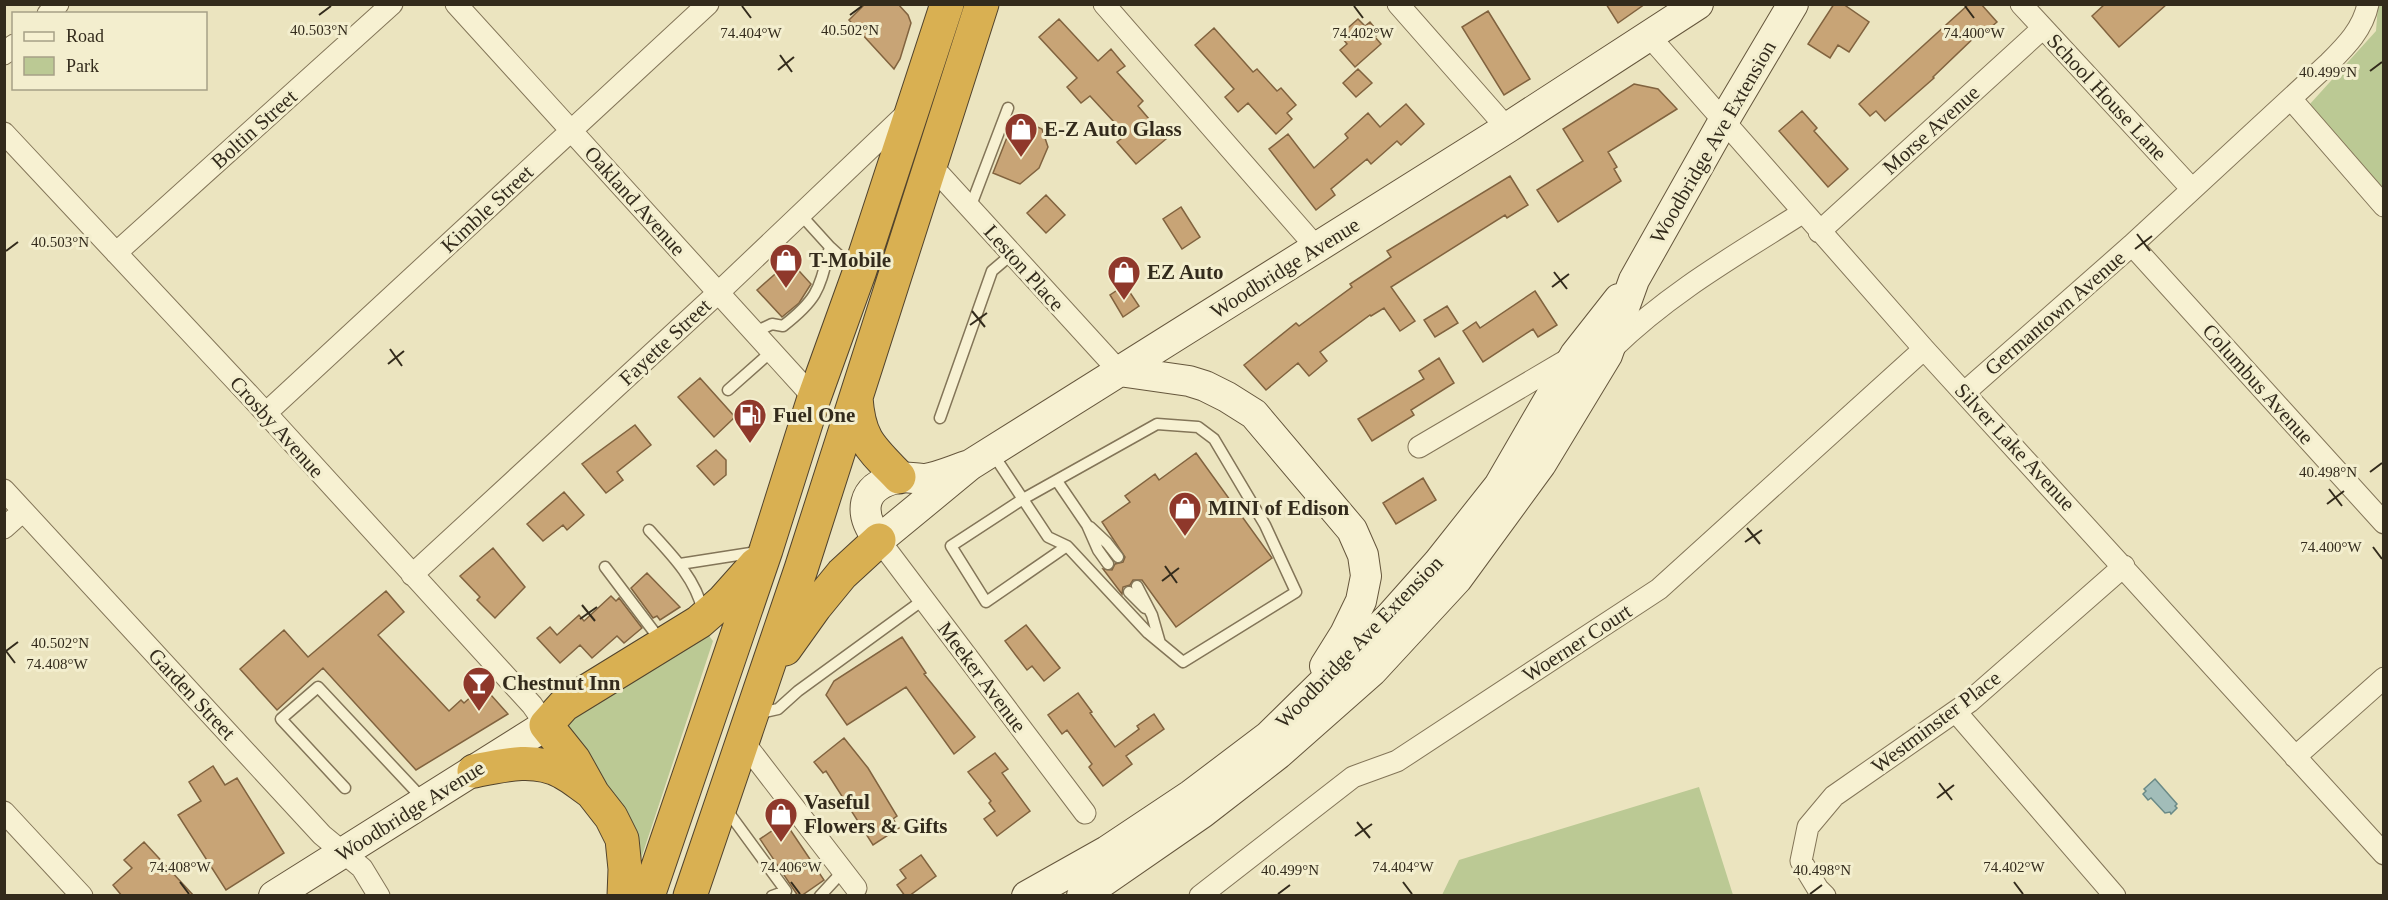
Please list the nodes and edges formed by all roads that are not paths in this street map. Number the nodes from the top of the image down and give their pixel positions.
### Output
1 (392, 4) edge
2 (456, 4) edge
3 (708, 4) edge
4 (947, 4) edge
5 (982, 4) edge
6 (1104, 4) edge
7 (1398, 4) edge
8 (1698, 4) edge
9 (1793, 4) edge
10 (2021, 4) edge
11 (2368, 4) edge
12 (2043, 28) junction
13 (1650, 37) junction
14 (2291, 99) junction
15 (915, 106) junction
16 (1008, 108) dead end
17 (1723, 122) junction
18 (1507, 128) junction
19 (572, 131) junction
20 (4, 133) edge
21 (930, 164) junction
22 (2192, 189) junction
23 (2384, 206) edge
24 (970, 208) junction
25 (1802, 213) junction
26 (801, 215) junction
27 (1819, 232) junction
28 (2132, 245) junction
29 (830, 247) junction
30 (1317, 248) junction
31 (116, 253) junction
32 (1012, 254) junction
33 (859, 273) junction
34 (1634, 280) junction
35 (719, 292) junction
36 (756, 332) junction
37 (1924, 349) junction
38 (772, 351) junction
39 (1607, 355) junction
40 (1575, 356) junction
41 (1119, 371) junction
42 (728, 390) dead end
43 (1965, 392) junction
44 (856, 397) junction
45 (814, 398) junction
46 (266, 413) junction
47 (940, 418) dead end
48 (1419, 447) dead end
49 (981, 458) junction
50 (899, 477) junction
51 (1057, 481) junction
52 (4, 490) edge
53 (1023, 499) junction
54 (23, 511) junction
55 (2384, 523) edge
56 (4, 528) edge
57 (649, 530) dead end
58 (879, 540) junction
59 (1067, 546) junction
60 (766, 550) junction
61 (1113, 560) dead end
62 (680, 564) junction
63 (2124, 566) junction
64 (605, 567) dead end
65 (412, 575) junction
66 (1133, 589) dead end
67 (923, 600) junction
68 (704, 618) junction
69 (1160, 643) junction
70 (663, 644) junction
71 (2384, 678) edge
72 (760, 685) junction
73 (1956, 712) junction
74 (546, 725) junction
75 (746, 728) junction
76 (1269, 736) junction
77 (2295, 757) junction
78 (474, 771) junction
79 (345, 788) dead end
80 (594, 794) junction
81 (425, 802) junction
82 (721, 802) junction
83 (4, 812) edge
84 (1085, 813) dead end
85 (1202, 813) junction
86 (343, 852) junction
87 (2384, 854) edge
88 (850, 879) joint
89 (788, 893) edge
90 (82, 896) edge
91 (274, 896) edge
92 (379, 896) edge
93 (624, 896) edge
94 (648, 896) edge
95 (690, 896) edge
96 (772, 896) edge
97 (820, 896) edge
98 (1027, 896) edge
99 (1082, 896) edge
100 (1110, 896) edge
101 (1200, 896) edge
102 (1825, 896) edge
103 (2115, 896) edge

1 - 31 street, Boltin Street
2 - 19 street, Oakland Avenue
3 - 19 street, Kimble Street
4 - 15 highway
5 - 21 highway
6 - 30 street
7 - 18 street
8 - 13 main road, Woodbridge Avenue
9 - 17 main road, Woodbridge Ave Extension
10 - 12 street, School House Lane
11 - 14 street, Germantown Avenue
12 - 22 street, School House Lane
12 - 27 street, Morse Avenue
13 - 17 street, Silver Lake Avenue
13 - 18 main road, Woodbridge Avenue
14 - 22 street, Germantown Avenue
14 - 23 street
15 - 26 street, Fayette Street
15 - 33 highway
16 - 24 lane
17 - 25 street, Silver Lake Avenue
17 - 34 main road, Woodbridge Ave Extension
18 - 30 main road, Woodbridge Avenue
19 - 35 street, Oakland Avenue
19 - 46 street, Kimble Street
20 - 31 street, Crosby Avenue
21 - 24 street, Leston Place
21 - 44 highway
22 - 28 street, Germantown Avenue
24 - 32 street, Leston Place
25 - 27 street, Silver Lake Avenue
25 - 39 street
26 - 29 lane
26 - 35 street, Fayette Street
27 - 37 street, Silver Lake Avenue
28 - 43 street, Germantown Avenue
28 - 55 street, Columbus Avenue
29 - 33 lane
29 - 36 lane
30 - 41 main road, Woodbridge Avenue
31 - 46 street, Crosby Avenue
32 - 41 street, Leston Place
32 - 47 lane
33 - 45 highway
34 - 39 main road, Woodbridge Ave Extension
34 - 40 main road, Woodbridge Ave Extension
35 - 36 street, Oakland Avenue
35 - 65 street, Fayette Street
36 - 38 street, Oakland Avenue
37 - 43 street, Silver Lake Avenue
37 - 101 street, Woerner Court
38 - 42 lane
38 - 45 street, Oakland Avenue
39 - 85 main road, Woodbridge Ave Extension
40 - 48 street
40 - 76 main road, Woodbridge Ave Extension
41 - 49 main road, Woodbridge Avenue
41 - 76 main road
43 - 63 street, Silver Lake Avenue
44 - 50 highway
44 - 72 highway
45 - 60 highway
46 - 65 street, Crosby Avenue
49 - 50 main road
49 - 53 lane
49 - 58 main road, Woodbridge Avenue
50 - 58 main road
51 - 53 lane
51 - 61 lane
51 - 69 lane
52 - 54 street, Garden Street
53 - 59 lane
53 - 59 lane
54 - 56 street
54 - 86 street, Garden Street
57 - 62 lane
58 - 67 street, Meeker Avenue
58 - 72 highway
59 - 69 lane
60 - 62 lane
60 - 68 highway
60 - 94 highway
62 - 68 lane
63 - 73 street, Westminster Place
63 - 77 street, Silver Lake Avenue
64 - 70 lane
65 - 74 street, Crosby Avenue
66 - 69 lane
67 - 75 lane
67 - 84 street, Meeker Avenue
68 - 70 highway
70 - 74 highway
71 - 77 street
72 - 75 highway
73 - 102 street, Westminster Place
73 - 103 street
74 - 78 main road, Woodbridge Avenue
74 - 80 highway
75 - 82 highway
75 - 88 street
76 - 98 main road, Woodbridge Ave Extension
77 - 87 street, Silver Lake Avenue
78 - 80 highway
78 - 81 main road, Woodbridge Avenue
79 - 81 lane
80 - 93 highway
81 - 86 main road, Woodbridge Avenue
82 - 89 lane
82 - 95 highway
83 - 90 street
85 - 99 main road, Woodbridge Ave Extension
85 - 100 main road
86 - 91 main road, Woodbridge Avenue
86 - 92 street, Garden Street
88 - 97 lane
89 - 96 lane

